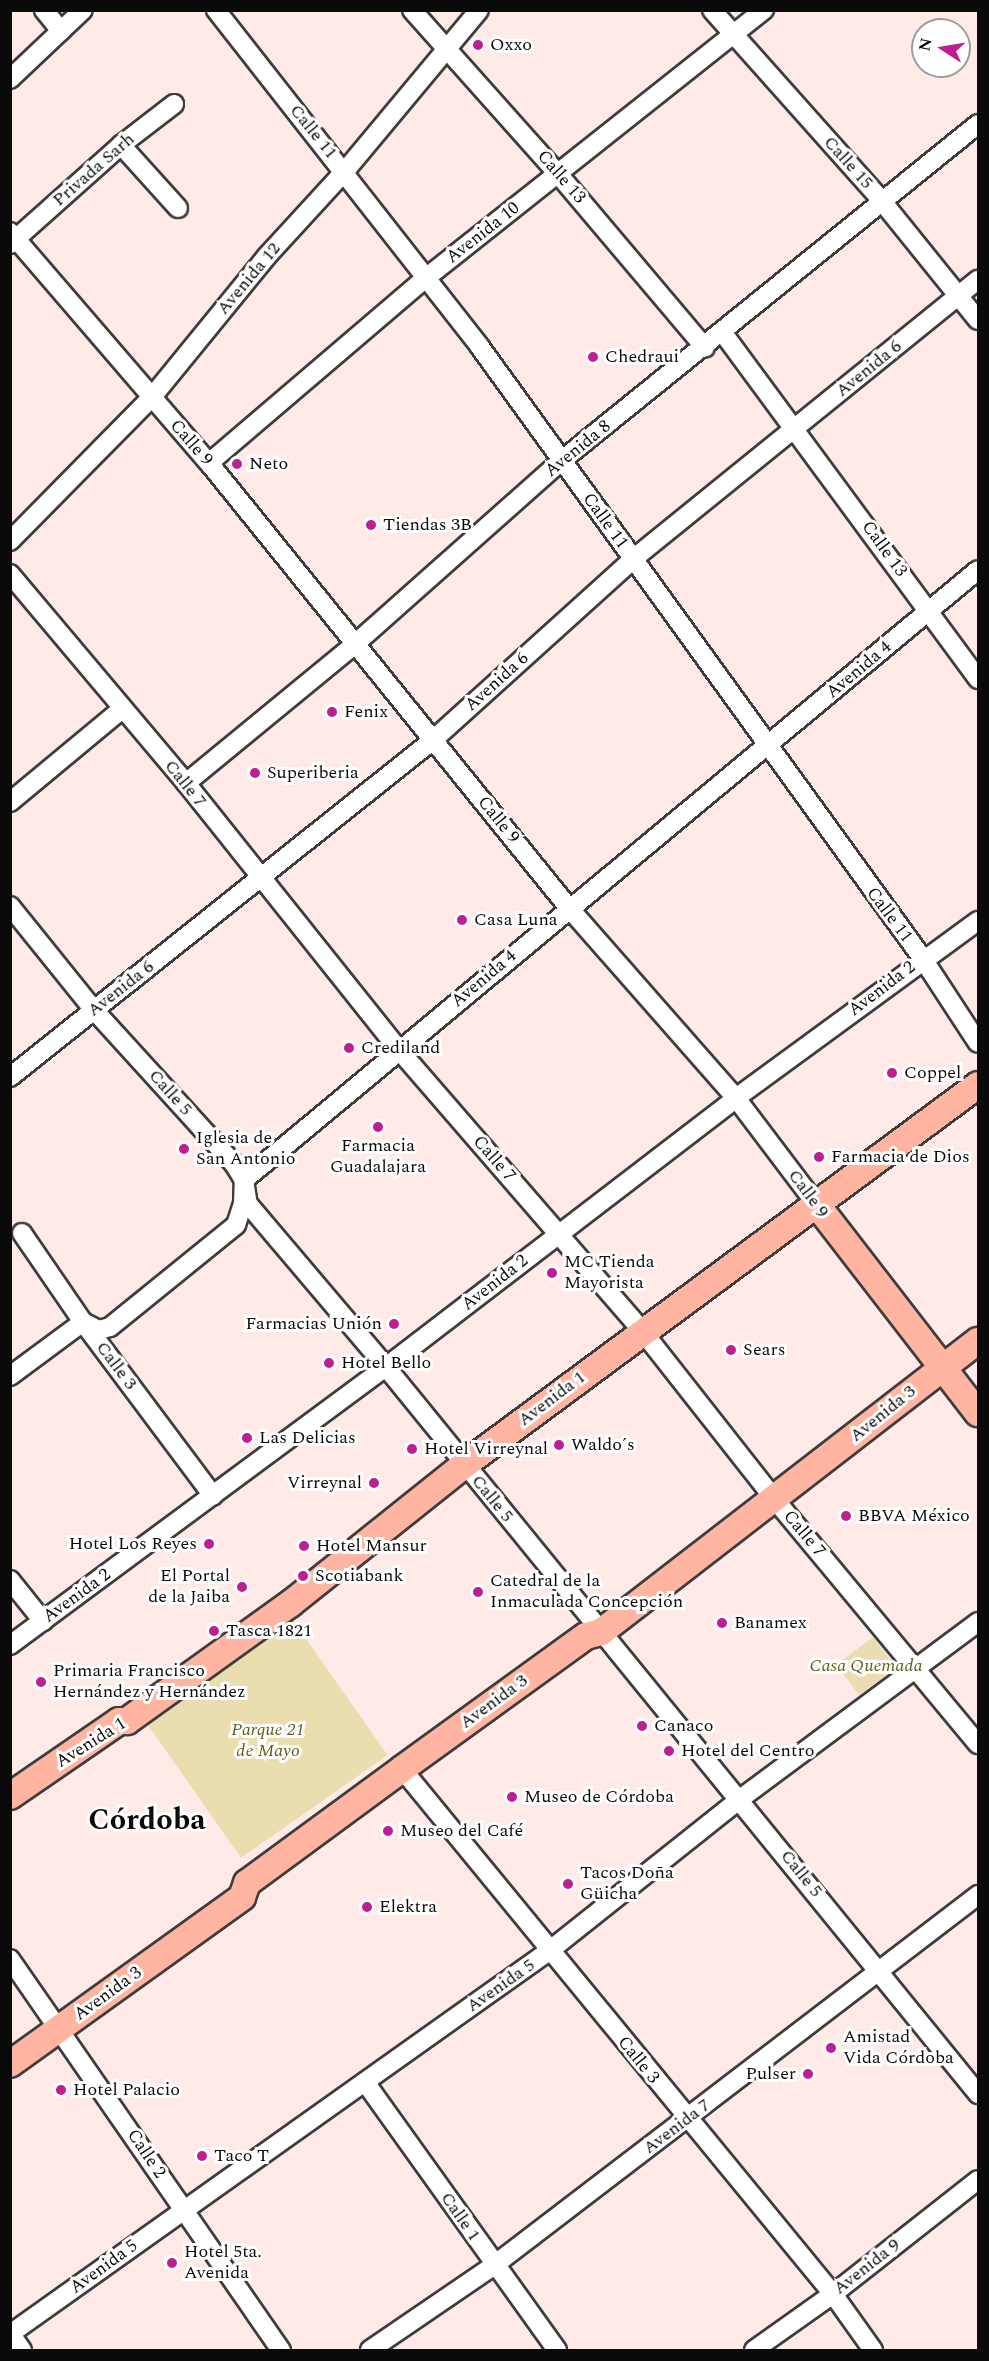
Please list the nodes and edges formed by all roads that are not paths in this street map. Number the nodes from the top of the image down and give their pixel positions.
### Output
1 (44, 10) edge
2 (83, 10) edge
3 (216, 10) edge
4 (412, 10) edge
5 (479, 10) edge
6 (712, 10) edge
7 (764, 10) edge
8 (61, 31) junction
9 (734, 36) junction
10 (447, 48) junction
11 (10, 79) edge
12 (174, 104) dead end
13 (978, 124) edge
14 (122, 145) junction
15 (345, 171) junction
16 (559, 175) junction
17 (881, 200) junction
18 (178, 208) dead end
19 (12, 238) edge
20 (428, 277) junction
21 (978, 280) edge
22 (959, 295) junction
23 (978, 320) edge
24 (723, 333) junction
25 (705, 348) junction
26 (152, 397) junction
27 (796, 428) junction
28 (561, 461) junction
29 (208, 463) junction
30 (10, 541) edge
31 (633, 559) junction
32 (978, 570) edge
33 (10, 574) edge
34 (929, 611) junction
35 (355, 644) junction
36 (978, 679) edge
37 (122, 709) junction
38 (433, 740) junction
39 (766, 749) junction
40 (186, 783) junction
41 (10, 802) edge
42 (260, 880) junction
43 (10, 906) edge
44 (569, 908) junction
45 (978, 921) edge
46 (922, 959) junction
47 (93, 1010) junction
48 (978, 1043) edge
49 (399, 1050) junction
50 (10, 1077) edge
51 (978, 1085) edge
52 (736, 1098) junction
53 (244, 1180) junction
54 (817, 1205) junction
55 (22, 1233) dead end
56 (559, 1233) junction
57 (83, 1322) junction
58 (643, 1332) junction
59 (978, 1341) edge
60 (942, 1366) junction
61 (386, 1367) junction
62 (10, 1376) edge
63 (978, 1413) edge
64 (464, 1465) junction
65 (213, 1496) junction
66 (776, 1501) junction
67 (10, 1580) edge
68 (43, 1621) junction
69 (978, 1622) edge
70 (601, 1632) junction
71 (10, 1645) edge
72 (915, 1668) junction
73 (978, 1744) edge
74 (402, 1769) junction
75 (10, 1796) edge
76 (740, 1799) junction
77 (978, 1895) edge
78 (549, 1951) junction
79 (10, 1959) edge
80 (879, 1969) junction
81 (60, 2028) junction
82 (10, 2064) edge
83 (365, 2082) junction
84 (978, 2094) edge
85 (687, 2120) junction
86 (978, 2180) edge
87 (184, 2210) junction
88 (493, 2266) junction
89 (833, 2294) junction
90 (11, 2334) edge
91 (22, 2350) edge
92 (281, 2350) edge
93 (370, 2350) edge
94 (557, 2350) edge
95 (754, 2350) edge
96 (873, 2350) edge

1 - 8 street
2 - 8 street
3 - 15 street, Calle 11
4 - 10 street, Calle 13
5 - 10 street, Avenida 12
6 - 9 street, Calle 15
7 - 9 street, Avenida 10
8 - 11 street
9 - 16 street, Avenida 10
9 - 17 street, Calle 15
10 - 15 street, Avenida 12
10 - 16 street, Calle 13
12 - 14 street, Privada Sarh
13 - 17 street, Avenida 8
14 - 18 street
14 - 19 street, Privada Sarh
15 - 20 street, Calle 11
15 - 26 street, Avenida 12
16 - 20 street, Avenida 10
16 - 25 street, Calle 13
17 - 22 street, Calle 15
17 - 24 street, Avenida 8
19 - 26 street, Calle 9
20 - 28 street, Calle 11
20 - 29 street, Avenida 10
21 - 22 street, Avenida 6
22 - 23 street, Calle 15
22 - 27 street, Avenida 6
24 - 25 street, Avenida 8
24 - 27 street, Calle 13
25 - 28 street, Avenida 8
26 - 29 street, Calle 9
26 - 30 street, Avenida 12
27 - 31 street, Avenida 6
27 - 34 street, Calle 13
28 - 31 street, Calle 11
28 - 35 street, Avenida 8
29 - 35 street, Calle 9
31 - 38 street, Avenida 6
31 - 39 street, Calle 11
32 - 34 street, Avenida 4
33 - 37 street, Calle 7
34 - 36 street, Calle 13
34 - 39 street, Avenida 4
35 - 38 street, Calle 9
35 - 40 street, Avenida 8
37 - 40 street, Calle 7
37 - 41 street
38 - 42 street, Avenida 6
38 - 44 street, Calle 9
39 - 44 street, Avenida 4
39 - 46 street, Calle 11
40 - 42 street, Calle 7
42 - 47 street, Avenida 6
42 - 49 street, Calle 7
43 - 47 street, Calle 5
44 - 49 street, Avenida 4
44 - 52 street, Calle 9
45 - 46 street, Avenida 2
46 - 48 street, Calle 11
46 - 52 street, Avenida 2
47 - 50 street, Avenida 6
47 - 53 street, Calle 5
49 - 53 street, Avenida 4
49 - 56 street, Calle 7
51 - 54 main road, Avenida 1
52 - 54 street, Calle 9
52 - 56 street, Avenida 2
53 - 57 street
53 - 61 street, Calle 5
54 - 58 main road, Avenida 1
54 - 60 main road, Calle 9
55 - 57 street, Calle 3
56 - 58 street, Calle 7
56 - 61 street, Avenida 2
57 - 62 street
57 - 65 street, Calle 3
58 - 64 main road, Avenida 1
58 - 66 street, Calle 7
59 - 60 main road, Avenida 3
60 - 63 main road, Calle 9
60 - 66 main road, Avenida 3
61 - 64 street, Calle 5
61 - 65 street, Avenida 2
64 - 70 street, Calle 5
64 - 75 main road, Avenida 1
65 - 68 street, Avenida 2
66 - 70 main road, Avenida 3
66 - 72 street, Calle 7
67 - 68 street
68 - 71 street, Avenida 2
69 - 72 street, Avenida 5
70 - 74 main road, Avenida 3
70 - 76 street, Calle 5
72 - 73 street, Calle 7
72 - 76 street, Avenida 5
74 - 78 street, Calle 3
74 - 81 main road, Avenida 3
76 - 78 street, Avenida 5
76 - 80 street, Calle 5
77 - 80 street, Avenida 7
78 - 83 street, Avenida 5
78 - 85 street, Calle 3
79 - 81 street, Calle 2
80 - 84 street, Calle 5
80 - 85 street, Avenida 7
81 - 82 main road, Avenida 3
81 - 87 street, Calle 2
83 - 87 street, Avenida 5
83 - 88 street, Calle 1
85 - 88 street, Avenida 7
85 - 89 street, Calle 3
86 - 89 street, Avenida 9
87 - 90 street, Avenida 5
87 - 92 street, Calle 2
88 - 93 street, Avenida 7
88 - 94 street, Calle 1
89 - 95 street, Avenida 9
89 - 96 street, Calle 3
90 - 91 street

